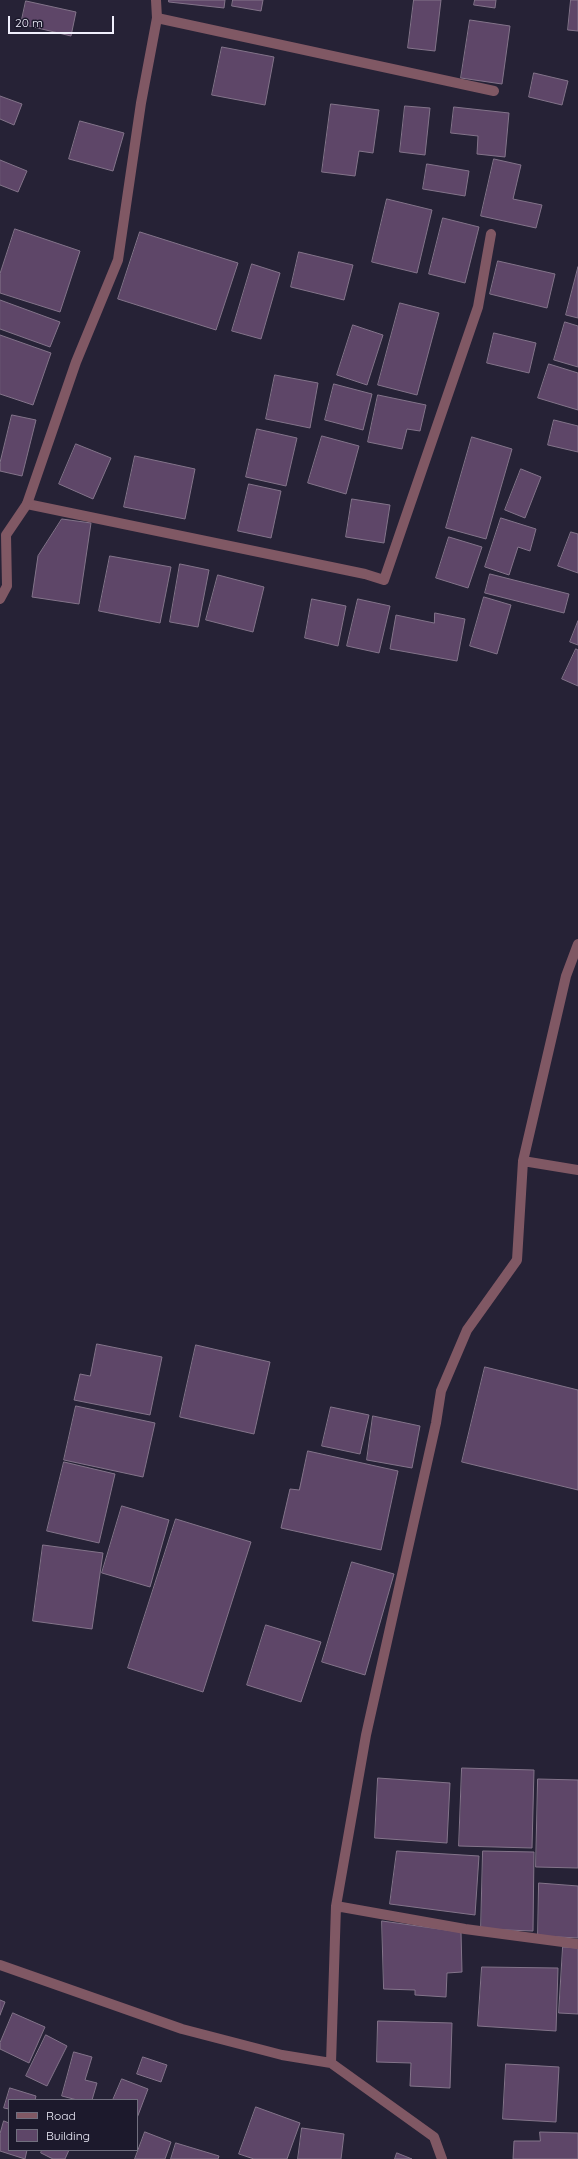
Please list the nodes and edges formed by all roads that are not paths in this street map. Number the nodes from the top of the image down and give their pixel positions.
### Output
1 (156, 0) edge
2 (158, 18) junction
3 (494, 91) dead end
4 (491, 234) dead end
5 (27, 504) junction
6 (3, 535) edge
7 (0, 599) edge
8 (578, 944) edge
9 (522, 1161) junction
10 (578, 1170) edge
11 (336, 1906) junction
12 (578, 1944) edge
13 (0, 1964) edge
14 (331, 2063) junction
15 (442, 2159) edge

1 - 2 street
2 - 3 street
2 - 5 street
4 - 5 street
5 - 6 street
6 - 7 street
8 - 9 street
9 - 10 street
9 - 11 street
11 - 12 street
11 - 14 street
13 - 14 street
14 - 15 street

